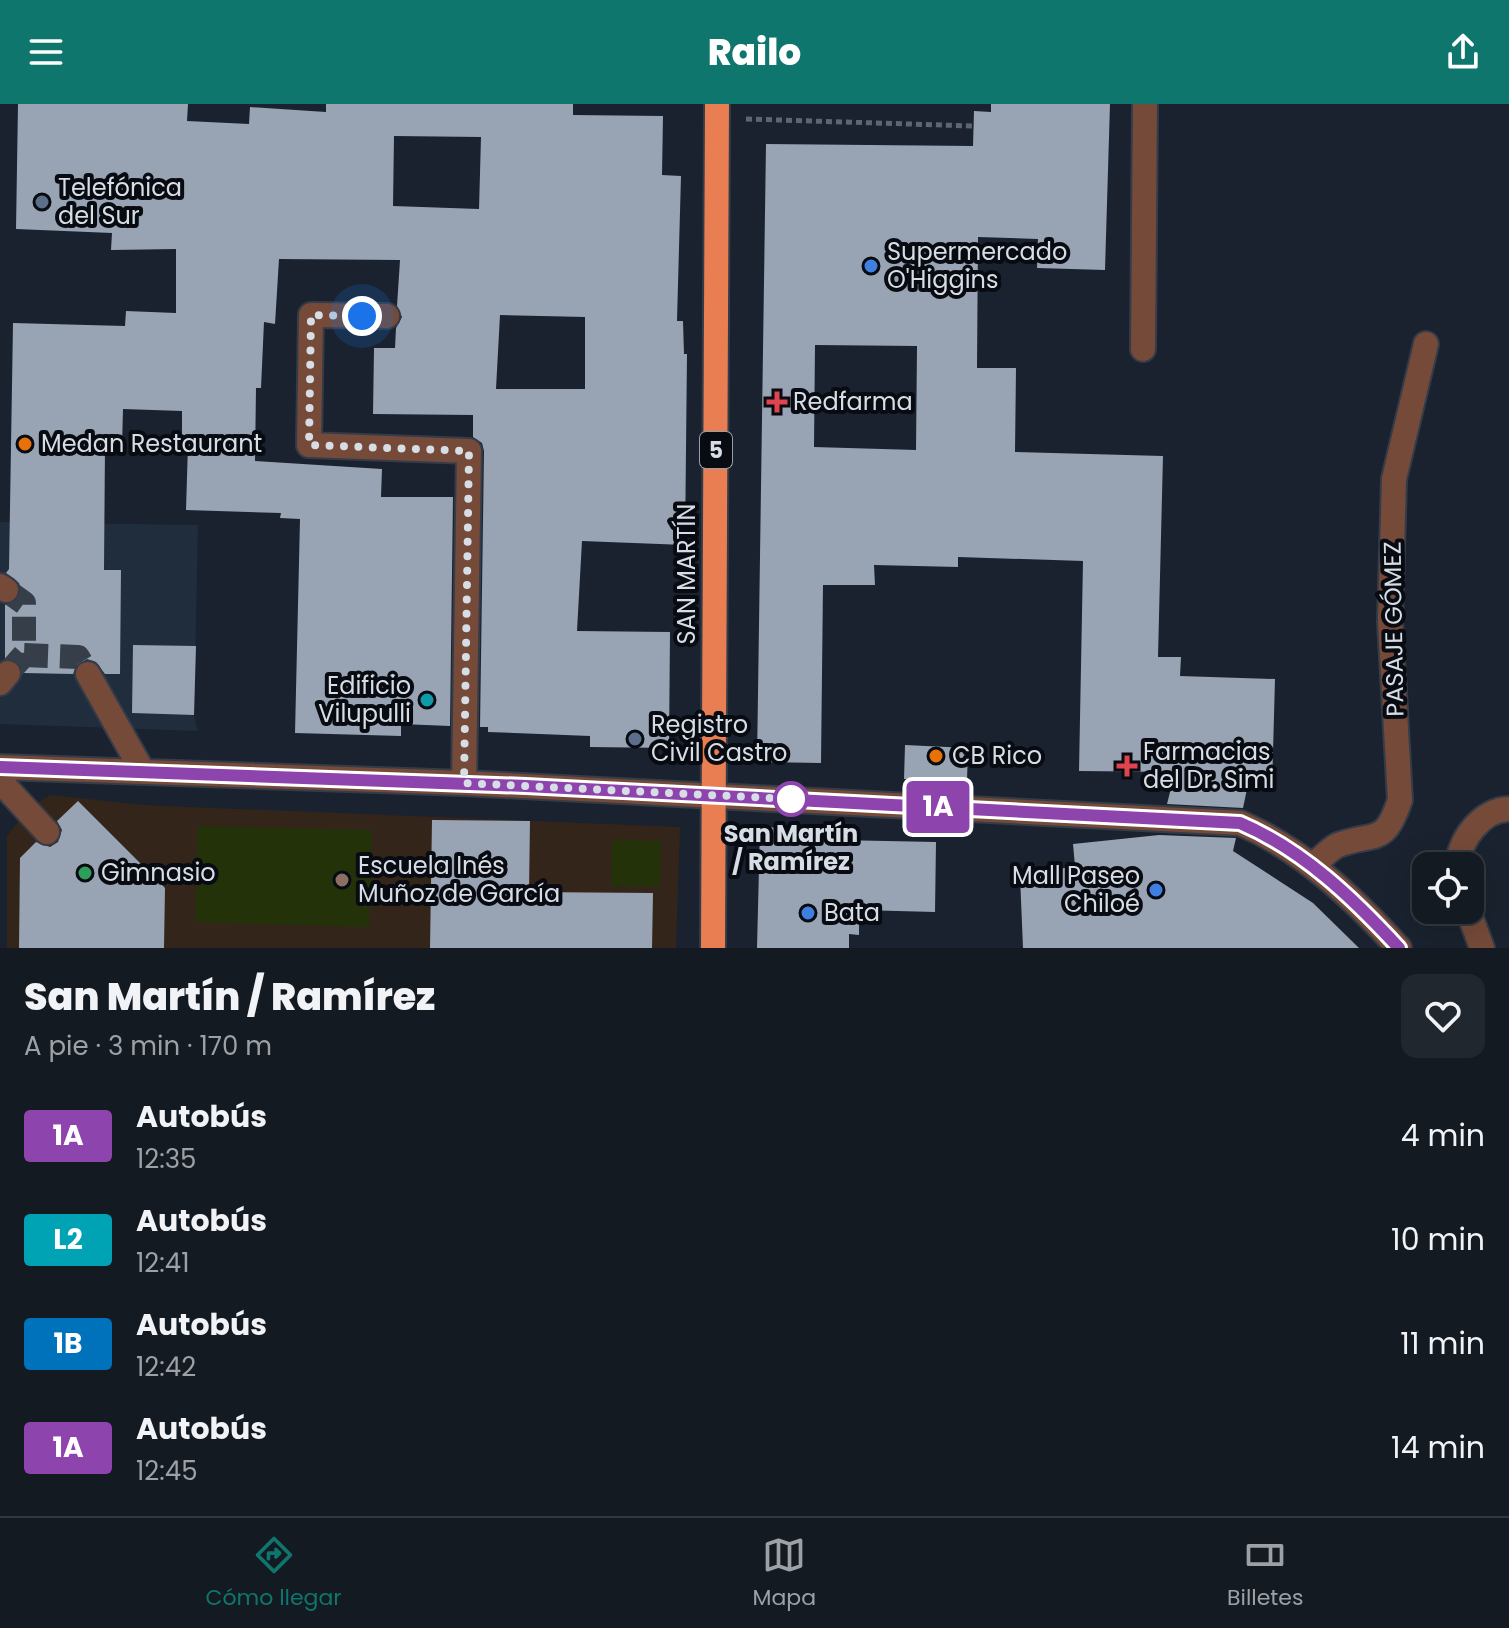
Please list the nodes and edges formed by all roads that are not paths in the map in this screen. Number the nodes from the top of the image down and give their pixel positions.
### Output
1 (1145, 104) edge
2 (717, 111) edge
3 (387, 316) dead end
4 (1426, 344) dead end
5 (1143, 349) dead end
6 (88, 674) tunnel mouth
7 (0, 767) edge
8 (143, 772) junction
9 (0, 781) edge
10 (464, 783) junction
11 (714, 795) junction
12 (1509, 809) edge
13 (47, 832) dead end
14 (1462, 852) edge
15 (1313, 866) junction
16 (1473, 924) edge
17 (713, 948) edge
18 (1399, 948) edge
19 (1482, 948) edge

1 - 5 street
2 - 11 highway, SAN MARTÍN / 5
3 - 10 street
4 - 15 street, PASAJE GÓMEZ
6 - 8 street
7 - 8 street
8 - 10 street
9 - 13 street
10 - 11 street
11 - 15 street
11 - 17 highway, SAN MARTÍN / 5
12 - 14 street
15 - 18 street
16 - 19 street

